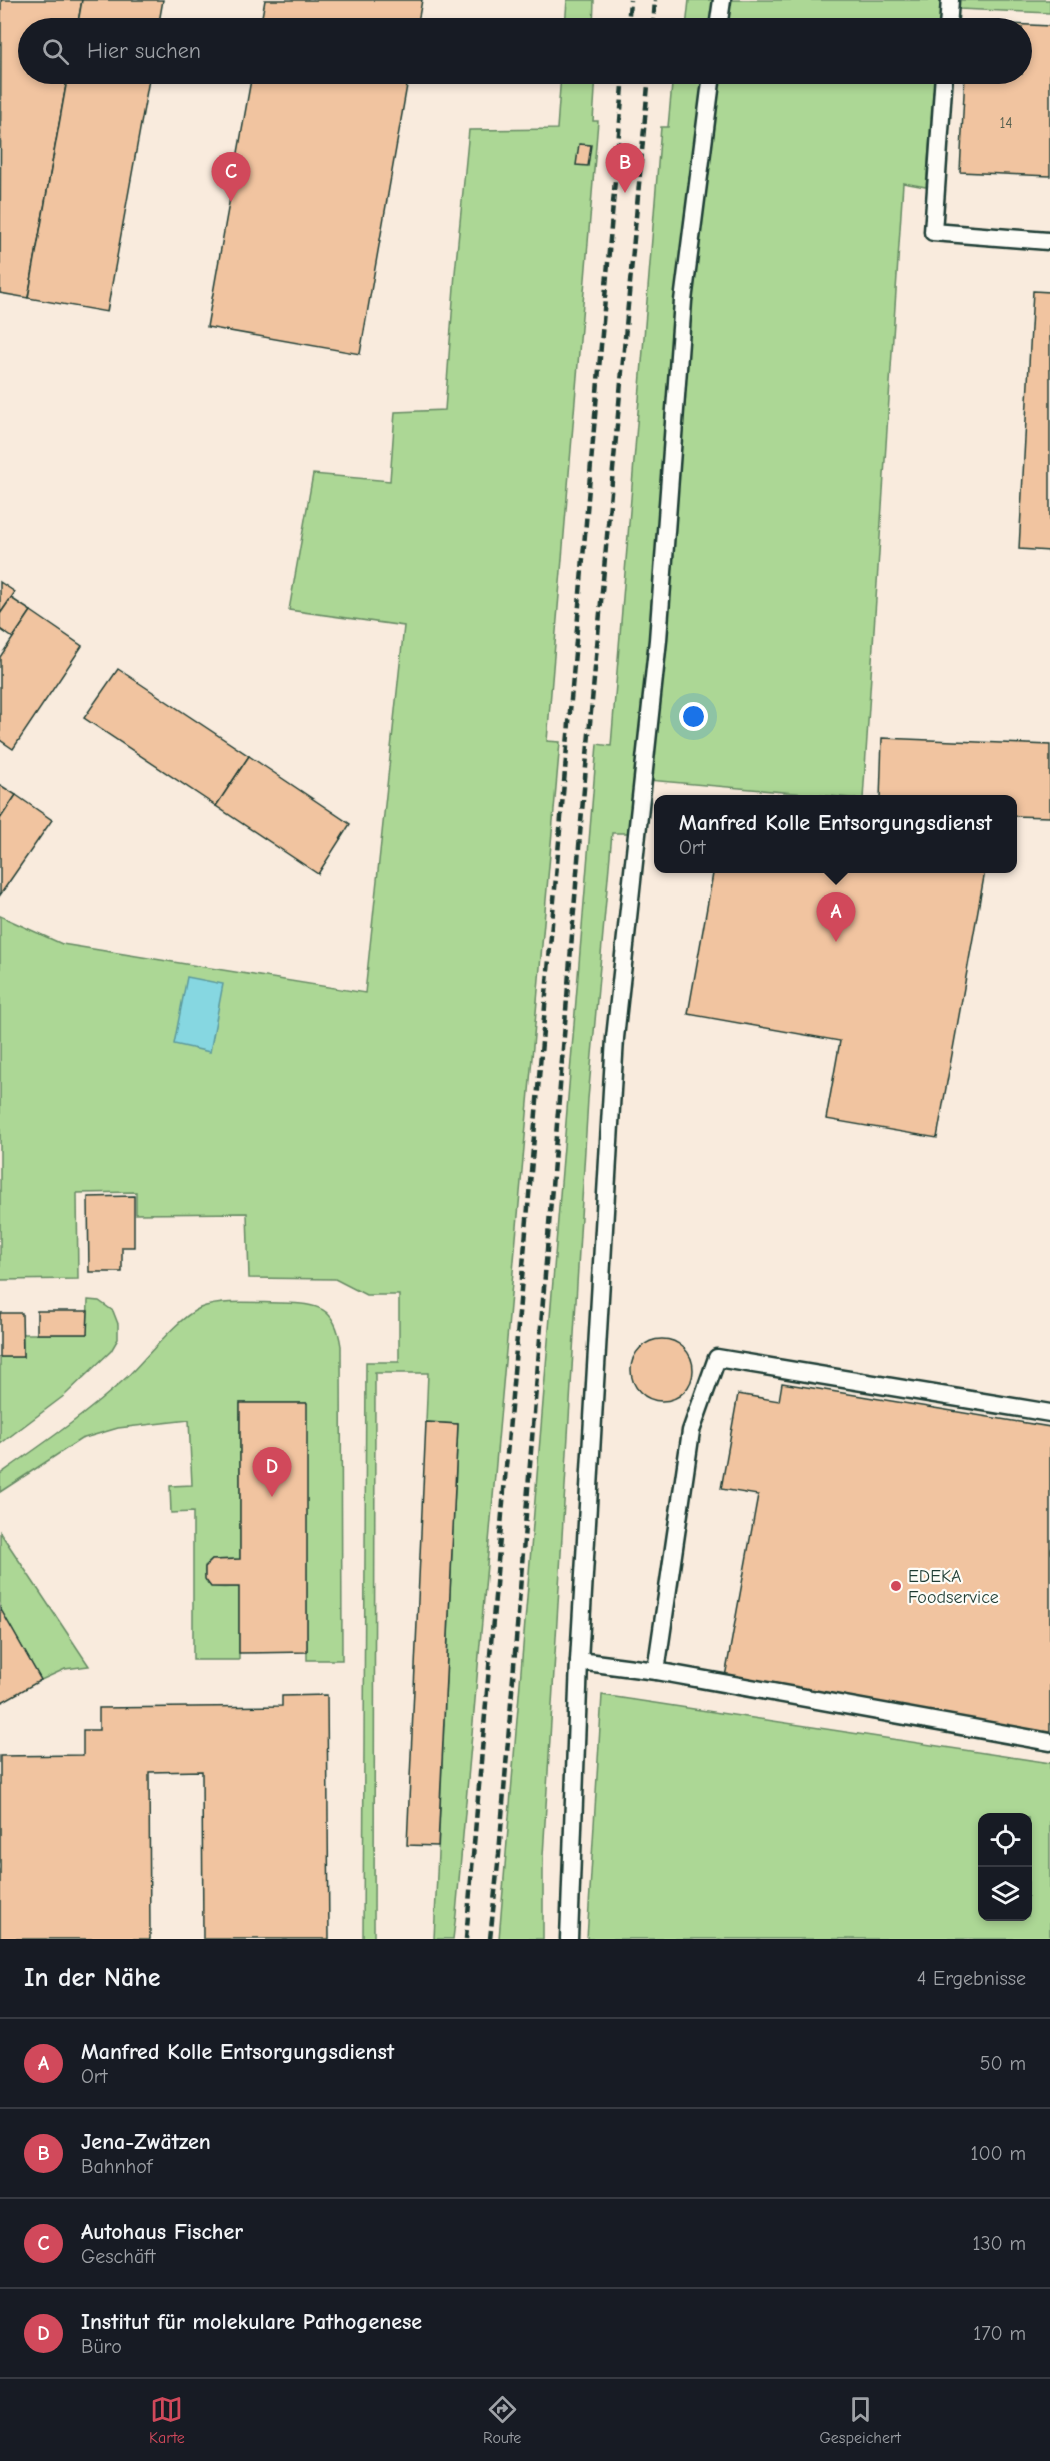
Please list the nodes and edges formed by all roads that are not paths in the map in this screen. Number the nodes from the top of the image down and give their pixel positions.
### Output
1 (722, 0) edge
2 (950, 0) edge
3 (719, 18) edge
4 (949, 18) edge
5 (711, 84) edge
6 (944, 84) edge
7 (1048, 241) dead end
8 (1050, 1413) edge
9 (579, 1661) junction
10 (656, 1671) junction
11 (1050, 1742) edge
12 (569, 1939) edge

1 - 3 lane
2 - 4 lane
5 - 9 lane
6 - 7 lane
8 - 10 lane
9 - 10 lane
9 - 12 lane
10 - 11 lane

